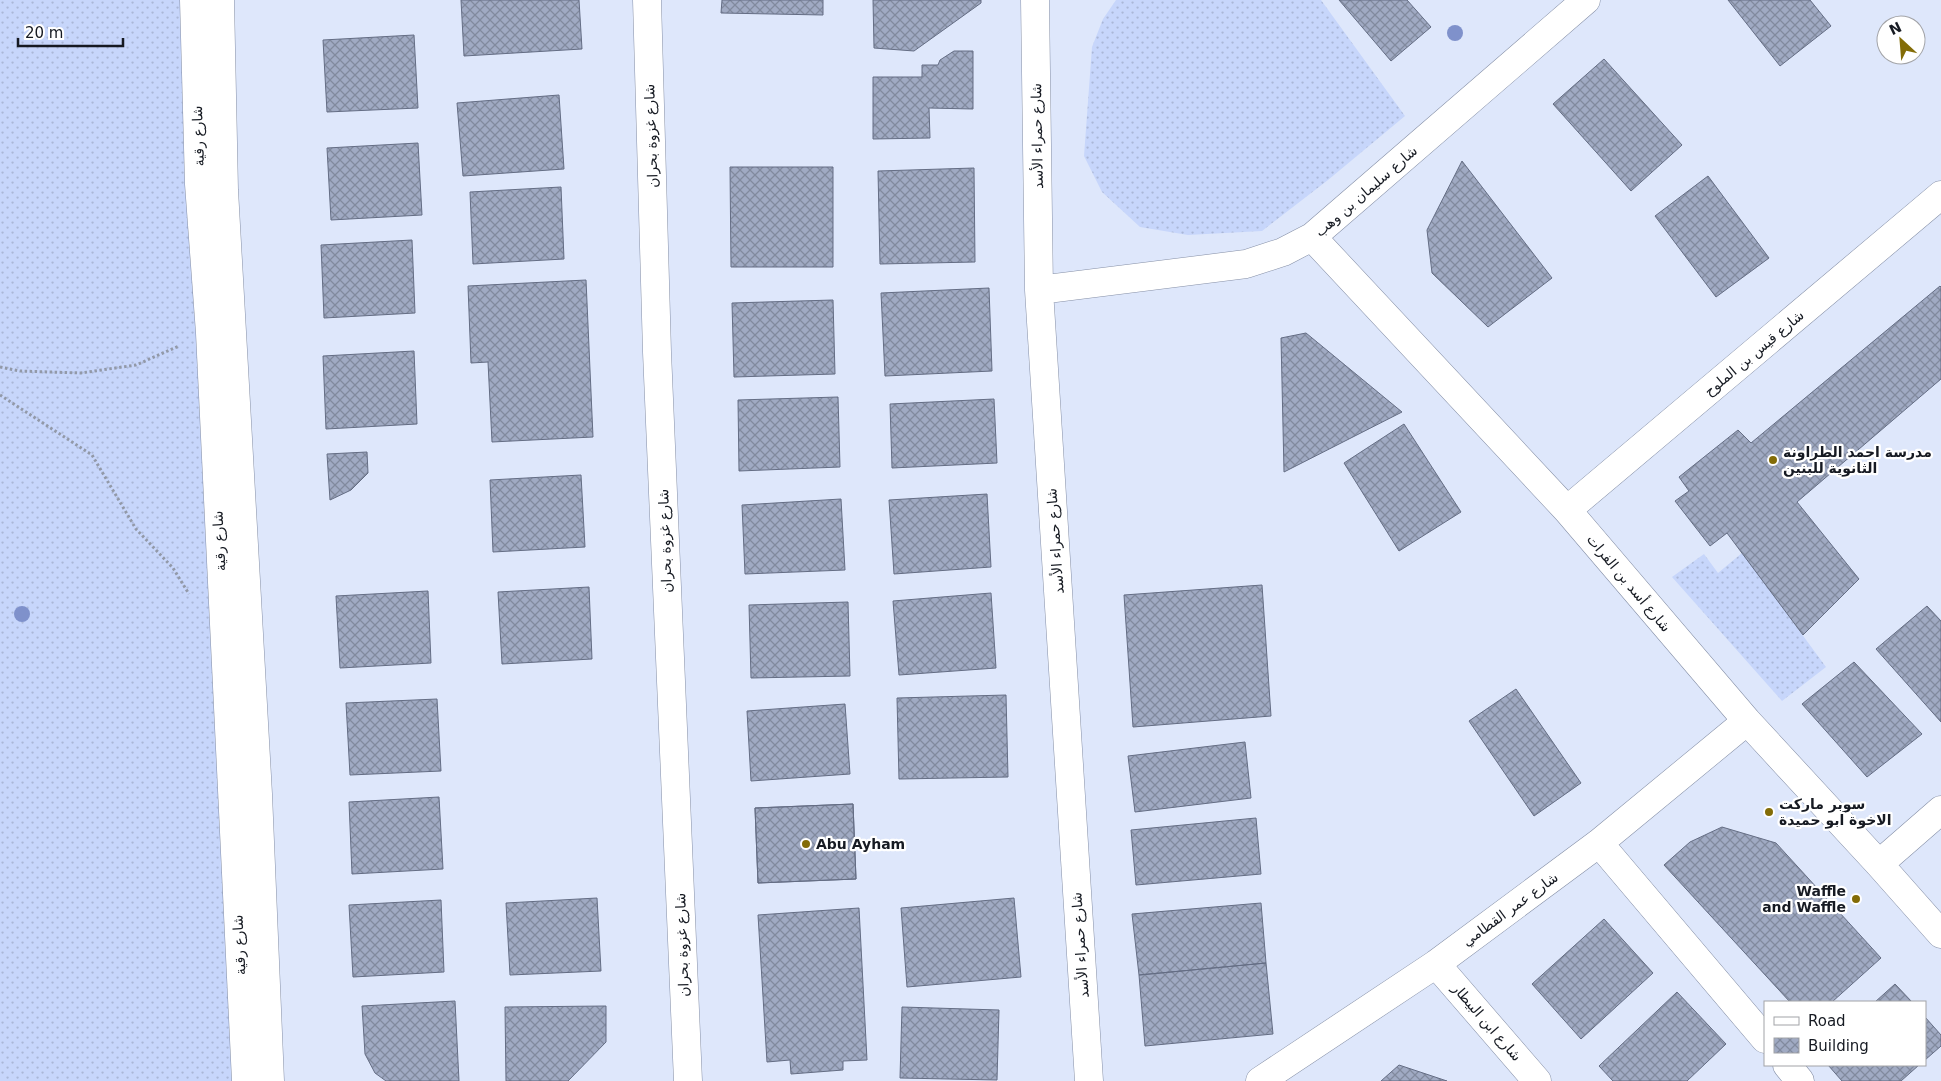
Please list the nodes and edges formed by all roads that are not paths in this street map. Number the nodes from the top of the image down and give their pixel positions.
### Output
1 (194, 0) edge
2 (220, 0) edge
3 (647, 0) edge
4 (1035, 0) edge
5 (1586, 0) edge
6 (1941, 195) edge
7 (1312, 237) junction
8 (1039, 290) junction
9 (1567, 510) junction
10 (1747, 721) junction
11 (1941, 810) edge
12 (1599, 843) junction
13 (1879, 864) junction
14 (1941, 934) edge
15 (1436, 964) junction
16 (1764, 1038) edge
17 (1788, 1066) edge
18 (246, 1081) edge
19 (270, 1081) edge
20 (688, 1081) edge
21 (1088, 1081) edge
22 (1260, 1081) edge
23 (1537, 1081) edge
24 (1800, 1081) edge

1 - 18 street, شارع رقية
2 - 19 street, شارع رقية
3 - 20 street, شارع غزوة بحران
4 - 8 street, شارع حمراء الأسد
5 - 7 street, شارع سليمان بن وهب
6 - 9 street, شارع قيس بن الملوح
7 - 8 street, شارع سليمان بن وهب
7 - 9 street, شارع أسد بن الفرات
8 - 21 street, شارع حمراء الأسد
9 - 10 street, شارع أسد بن الفرات
10 - 12 street, شارع عمر القطامي
10 - 13 street, شارع أسد بن الفرات
11 - 13 street
12 - 15 street, شارع عمر القطامي
12 - 16 street
13 - 14 street, شارع أسد بن الفرات
15 - 22 street, شارع عمر القطامي
15 - 23 street, شارع ابن البيطار
17 - 24 street

